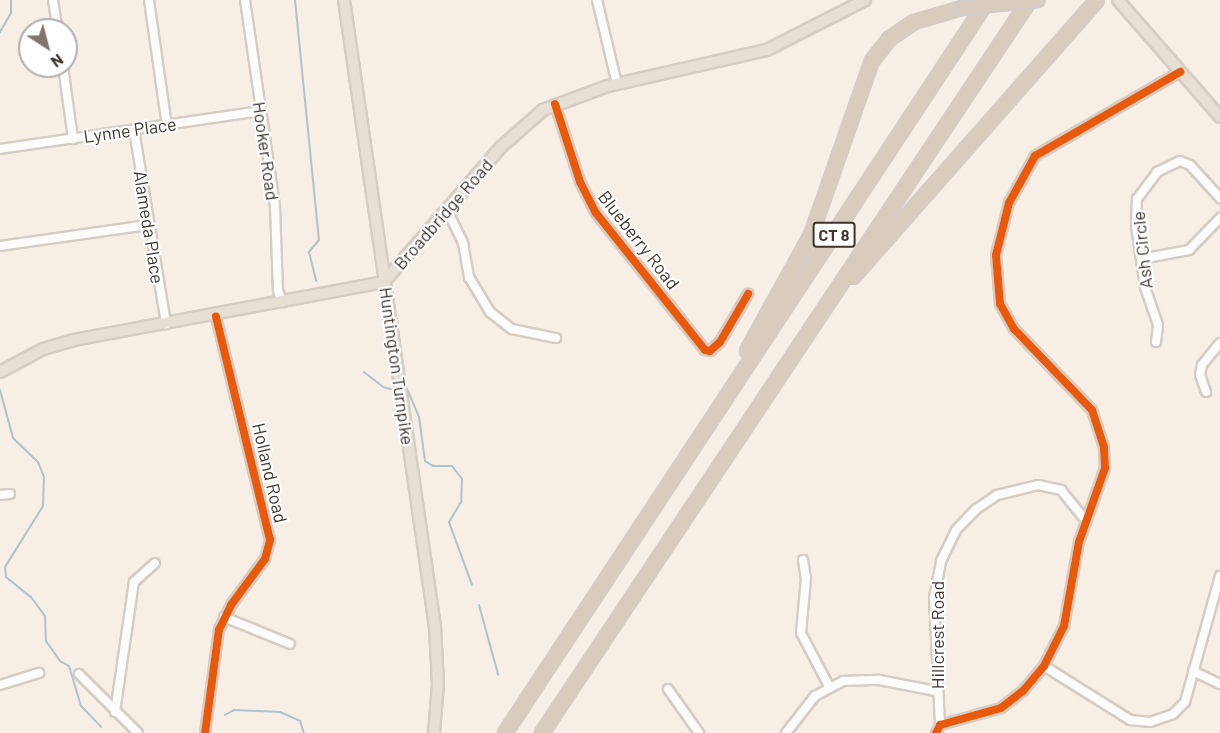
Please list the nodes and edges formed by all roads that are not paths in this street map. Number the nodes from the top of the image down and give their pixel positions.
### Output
1 (53, 0) edge
2 (149, 0) edge
3 (245, 0) edge
4 (344, 0) edge
5 (597, 0) edge
6 (865, 0) edge
7 (988, 0) edge
8 (1030, 0) edge
9 (1038, 0) edge
10 (1097, 0) edge
11 (1118, 0) edge
12 (56, 18) edge
13 (1180, 72) junction
14 (65, 78) edge
15 (617, 84) junction
16 (555, 104) junction
17 (260, 111) junction
18 (1220, 117) edge
19 (167, 126) junction
20 (134, 130) junction
21 (73, 139) junction
22 (0, 149) edge
23 (1220, 198) edge
24 (447, 210) junction
25 (1220, 218) edge
26 (148, 225) junction
27 (0, 246) edge
28 (1141, 259) junction
29 (384, 282) junction
30 (748, 294) dead end
31 (282, 302) junction
32 (216, 316) junction
33 (166, 324) junction
34 (556, 338) dead end
35 (1156, 342) dead end
36 (1220, 344) edge
37 (4, 370) edge
38 (1206, 392) dead end
39 (762, 401) junction
40 (677, 469) junction
41 (1086, 521) junction
42 (802, 560) dead end
43 (155, 563) dead end
44 (1220, 576) edge
45 (224, 617) junction
46 (290, 644) dead end
47 (1044, 666) junction
48 (1193, 672) junction
49 (39, 673) dead end
50 (79, 674) dead end
51 (1220, 684) edge
52 (0, 685) edge
53 (829, 686) junction
54 (668, 689) dead end
55 (936, 691) junction
56 (115, 712) junction
57 (938, 729) edge
58 (138, 733) edge
59 (205, 733) edge
60 (434, 733) edge
61 (504, 733) edge
62 (542, 733) edge
63 (699, 733) edge
64 (786, 733) edge

1 - 12 street
2 - 19 street
3 - 17 street, Hooker Road
4 - 29 main road, Huntington Turnpike
5 - 15 street
6 - 15 main road, Broadbridge Road
7 - 40 highway, CT 8
8 - 39 highway, CT 8
9 - 40 highway, bridge
10 - 39 highway
11 - 13 main road
13 - 18 main road
13 - 41 street
14 - 21 street
15 - 16 main road, Broadbridge Road
16 - 24 main road, Broadbridge Road
16 - 30 street, Blueberry Road
17 - 19 street, Lynne Place
17 - 31 street, Hooker Road
19 - 20 street, Lynne Place
20 - 21 street, Lynne Place
20 - 26 street, Alameda Place
21 - 22 street, Lynne Place
23 - 28 street, Ash Circle
24 - 29 main road, Broadbridge Road
24 - 34 street
25 - 28 street
26 - 27 street
26 - 33 street, Alameda Place
28 - 35 street, Ash Circle
29 - 31 main road, Broadbridge Road
29 - 60 main road, Huntington Turnpike
31 - 32 main road, Broadbridge Road
32 - 33 main road, Broadbridge Road
32 - 45 street, Holland Road
33 - 37 main road, Broadbridge Road
36 - 38 street
39 - 62 highway, CT 8
40 - 61 highway, CT 8
41 - 47 street
41 - 55 street, Hillcrest Road
42 - 53 street
43 - 56 street
44 - 48 street
45 - 46 street
45 - 59 street, Holland Road
47 - 48 street
47 - 57 street
48 - 51 street
49 - 52 street
50 - 56 street
53 - 55 street
53 - 64 street
54 - 63 street
55 - 57 street, Hillcrest Road
56 - 58 street

